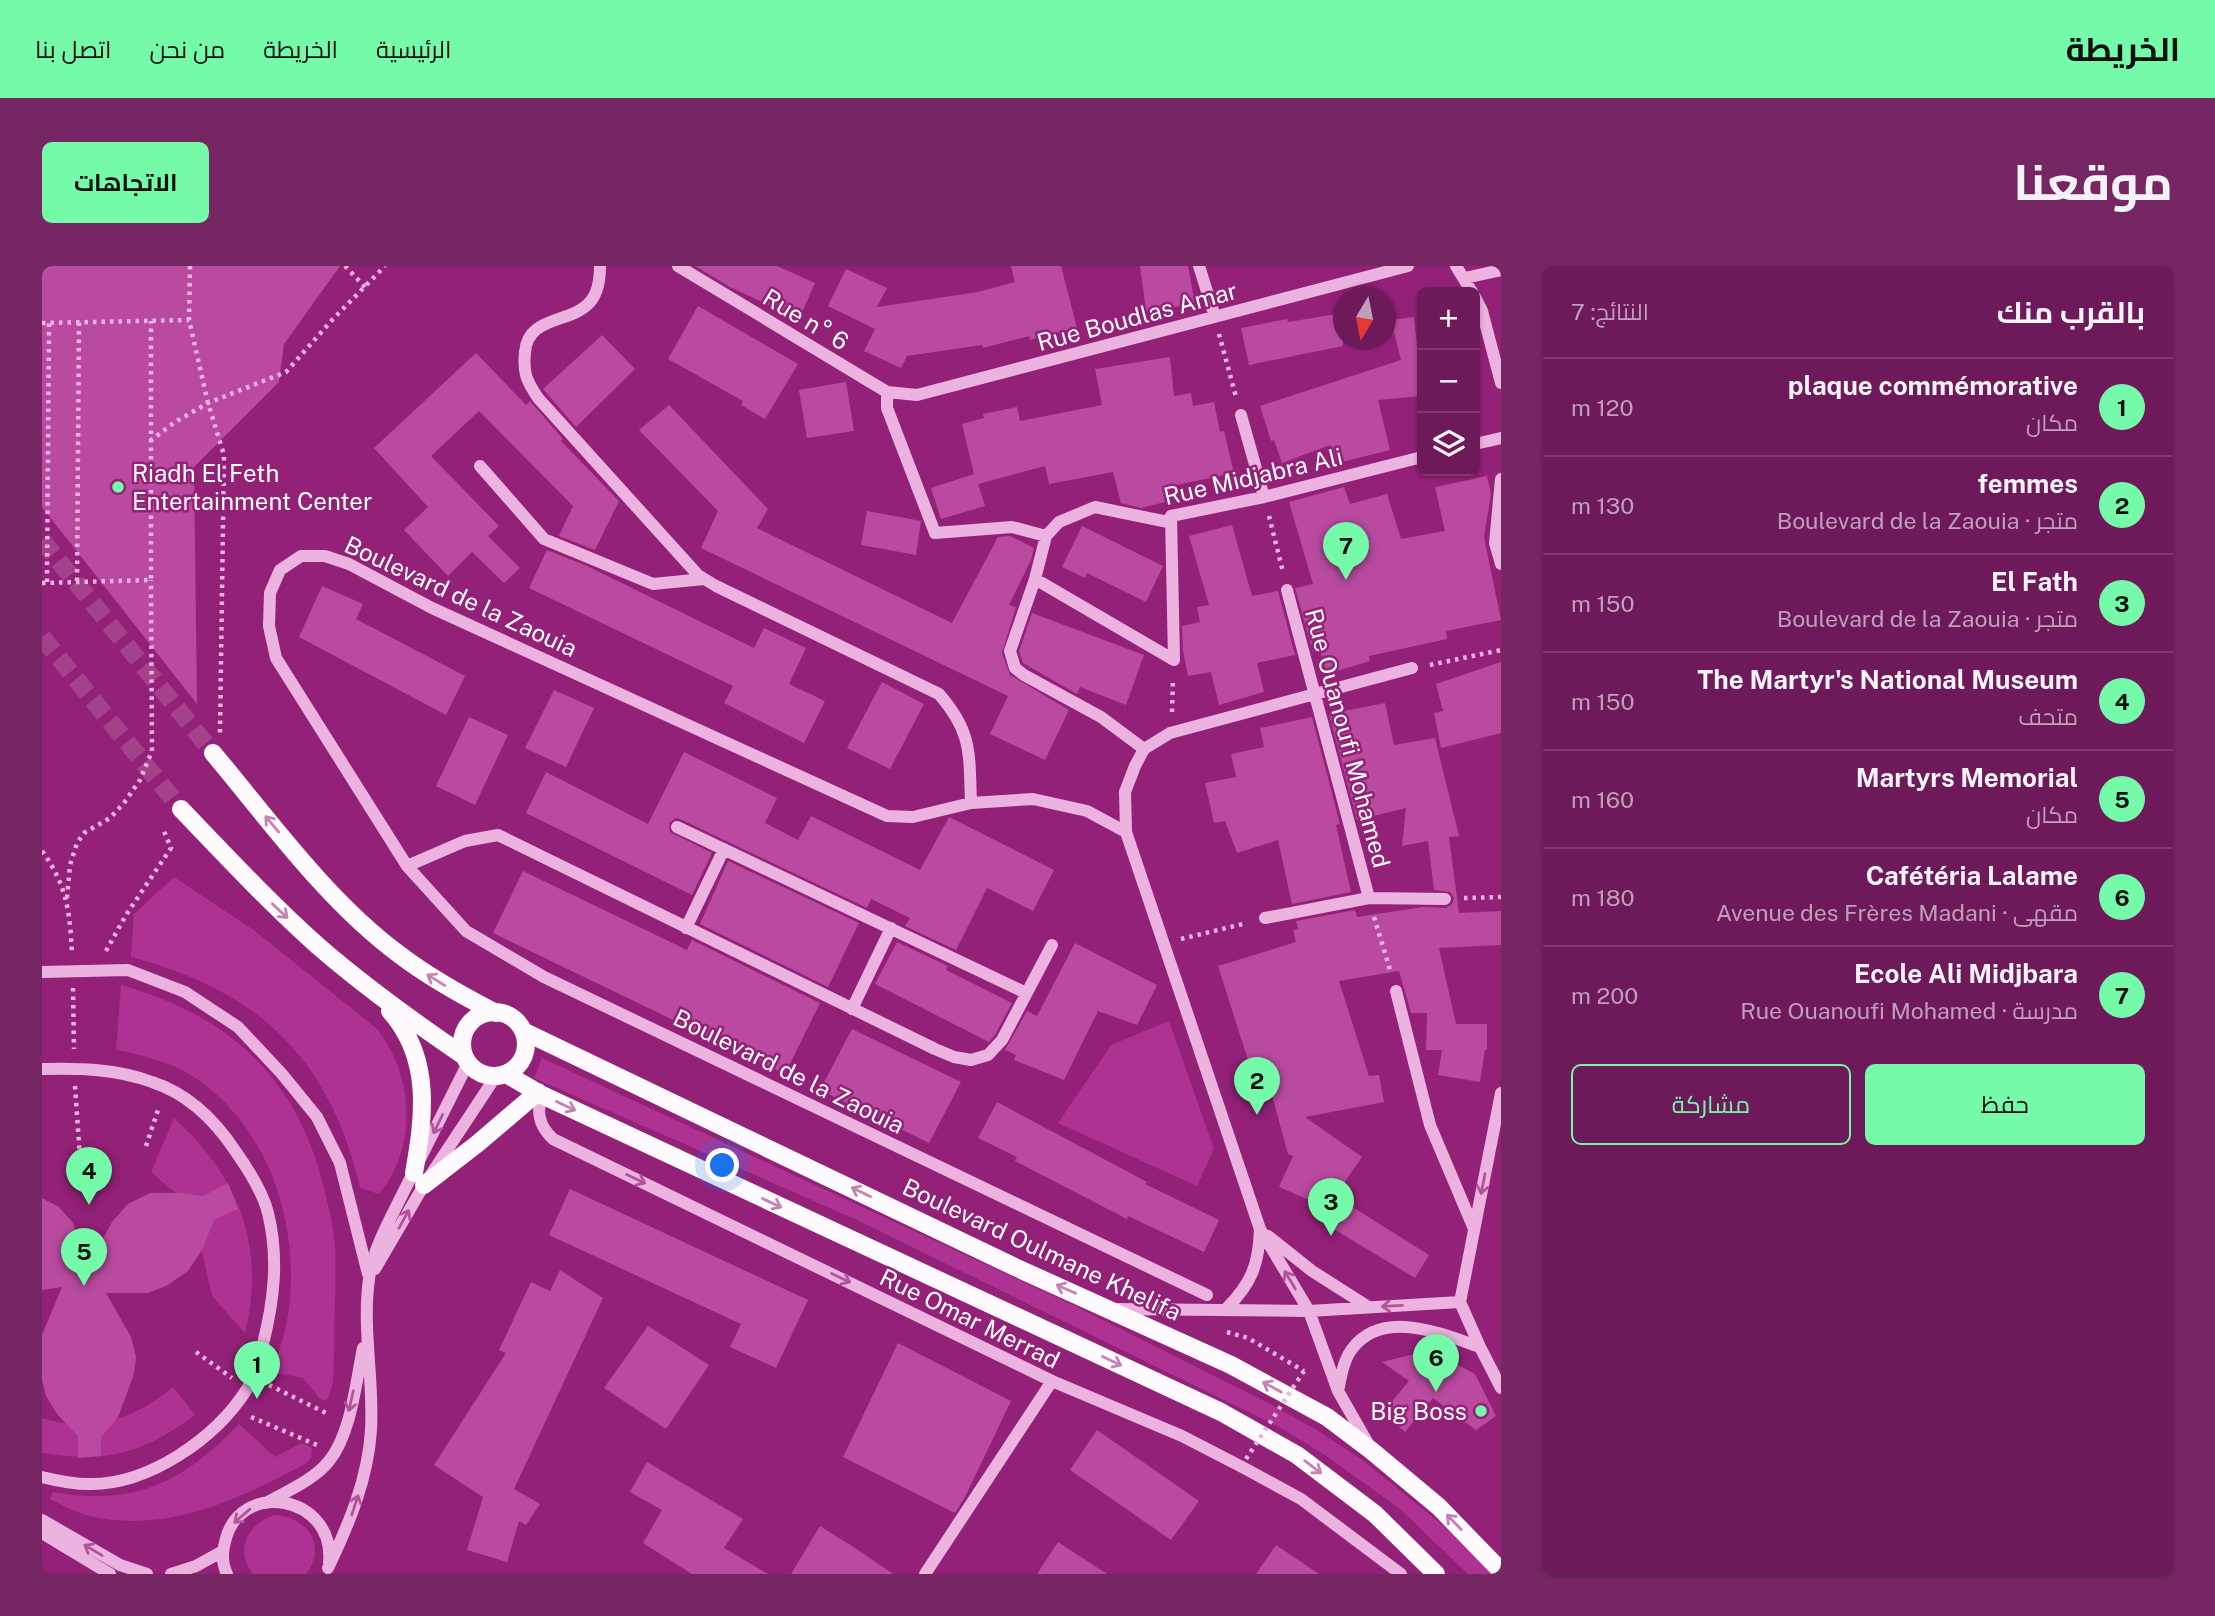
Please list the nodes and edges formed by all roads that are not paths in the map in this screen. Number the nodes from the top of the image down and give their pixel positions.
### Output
1 (600, 266) edge
2 (678, 266) edge
3 (1199, 266) edge
4 (1408, 266) edge
5 (1456, 266) edge
6 (1501, 270) edge
7 (1465, 278) junction
8 (1470, 287) edge
9 (1480, 307) edge
10 (1215, 317) junction
11 (1501, 383) edge
12 (887, 392) junction
13 (917, 395) joint
14 (1241, 415) road end
15 (1501, 438) edge
16 (1480, 443) edge
17 (1417, 458) edge
18 (480, 466) dead end
19 (1501, 479) edge
20 (1264, 497) junction
21 (1171, 516) junction
22 (1046, 536) junction
23 (1501, 564) edge
24 (704, 579) junction
25 (1035, 579) junction
26 (1287, 590) road end
27 (1412, 668) road end
28 (1315, 693) junction
29 (1144, 749) junction
30 (213, 753) tunnel mouth
31 (971, 803) junction
32 (181, 809) tunnel mouth
33 (677, 827) dead end
34 (1126, 831) junction
35 (724, 849) junction
36 (407, 866) junction
37 (1369, 898) junction
38 (1446, 899) road end
39 (1265, 918) road end
40 (686, 928) junction
41 (891, 928) junction
42 (1052, 945) dead end
43 (42, 972) edge
44 (370, 987) junction
45 (1396, 990) road end
46 (1027, 993) junction
47 (852, 1009) junction
48 (496, 1013) junction
49 (523, 1031) junction
50 (466, 1059) junction
51 (42, 1069) edge
52 (501, 1075) junction
53 (540, 1093) junction
54 (1501, 1093) edge
55 (419, 1179) junction
56 (1260, 1229) junction
57 (1474, 1229) junction
58 (369, 1278) junction
59 (1207, 1295) dead end
60 (1460, 1302) junction
61 (1368, 1307) junction
62 (1111, 1309) junction
63 (1226, 1309) junction
64 (1309, 1311) junction
65 (366, 1334) junction
66 (1480, 1347) junction
67 (1052, 1381) junction
68 (1501, 1388) edge
69 (1338, 1391) junction
70 (1372, 1451) junction
71 (42, 1477) edge
72 (266, 1503) junction
73 (42, 1520) edge
74 (42, 1533) edge
75 (223, 1551) junction
76 (327, 1571) edge
77 (1501, 1571) edge
78 (110, 1574) edge
79 (147, 1574) edge
80 (172, 1574) edge
81 (227, 1574) edge
82 (925, 1574) edge
83 (1401, 1574) edge
84 (1436, 1574) edge

1 - 24 street
2 - 12 street, Rue n° 6
3 - 10 street
4 - 10 street, Rue Boudlas Amar
5 - 7 street
6 - 7 street
7 - 8 street
9 - 11 street
10 - 13 street, Rue Boudlas Amar
12 - 13 street, Rue n° 6
12 - 22 street
14 - 20 street
15 - 16 street
17 - 20 street, Rue Midjabra Ali
18 - 24 street
19 - 23 street
20 - 21 street, Rue Midjabra Ali
21 - 22 street, Rue Midjabra Ali
21 - 25 street
22 - 25 street
24 - 31 street
25 - 29 street
26 - 28 street, Rue Ouanoufi Mohamed
27 - 28 street
28 - 29 street
28 - 37 street, Rue Ouanoufi Mohamed
29 - 34 street
48 -> 30 main road
31 - 34 street, Boulevard de la Zaouia
31 - 36 street, Boulevard de la Zaouia
32 -> 44 main road
33 - 35 street
34 - 56 street
35 - 40 street
35 - 41 street
36 - 40 street
36 - 59 street, Boulevard de la Zaouia
37 - 38 street
37 - 39 street
40 - 47 street
41 - 46 street
41 - 47 street
42 - 46 street
43 - 58 street
44 - 50 main road
44 - 55 main road
45 - 57 street
46 - 47 street
48 - 49 main road
48 - 50 main road
49 - 52 main road
62 -> 49 main road, Boulevard Oulmane Khelifa
50 - 52 main road
50 -> 55 street
51 - 71 street
52 - 53 main road
52 - 55 street
53 - 55 main road
53 -> 67 street, Rue Omar Merrad
53 -> 84 main road
54 -> 57 street
55 - 58 street
56 - 61 street
56 - 63 street
64 -> 56 street
57 - 60 street
58 - 65 street
60 -> 61 street
60 - 66 street
61 - 64 street
62 - 63 street
70 -> 62 main road, Boulevard Oulmane Khelifa
63 - 64 street
64 - 69 street
65 -> 72 street
76 -> 65 street
66 - 68 street
66 - 69 street
67 - 82 street
67 - 83 street, Rue Omar Merrad
69 - 70 street
77 -> 70 main road, Boulevard Oulmane Khelifa
72 -> 75 street
72 - 76 street
79 -> 73 street
74 - 78 street
75 - 80 street
75 - 81 street

